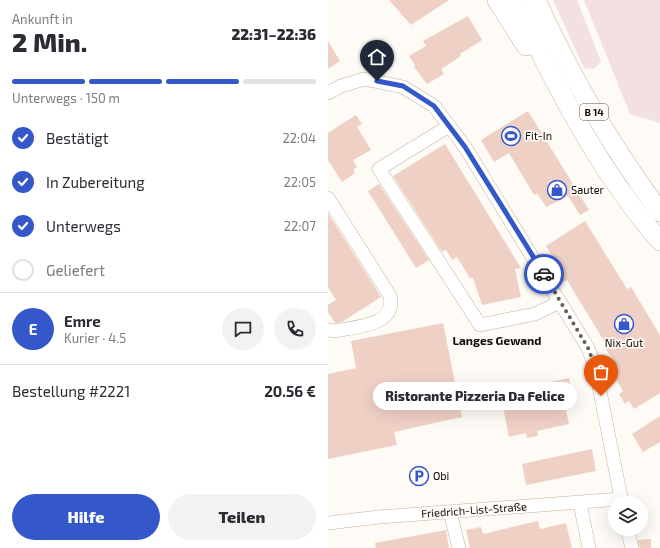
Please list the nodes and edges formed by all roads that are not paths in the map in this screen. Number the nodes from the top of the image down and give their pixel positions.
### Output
1 (497, 0) edge
2 (516, 0) edge
3 (536, 0) edge
4 (549, 70) junction
5 (328, 93) edge
6 (449, 126) junction
7 (328, 198) edge
8 (660, 212) edge
9 (660, 241) edge
10 (560, 302) junction
11 (328, 330) edge
12 (620, 496) edge
13 (608, 501) edge
14 (580, 502) junction
15 (450, 512) junction
16 (328, 523) edge
17 (629, 536) edge
18 (459, 548) edge
19 (589, 548) edge
20 (632, 548) edge

1 - 4 highway
2 - 4 highway, B 14
3 - 8 highway, B 14
4 - 9 highway, B 14
5 - 6 street
6 - 10 street
6 - 10 street
7 - 11 street
10 - 12 street
13 - 14 street, Friedrich-List-Straße
14 - 15 street, Friedrich-List-Straße
14 - 19 street
15 - 16 street, Friedrich-List-Straße
15 - 18 street
17 - 20 street

